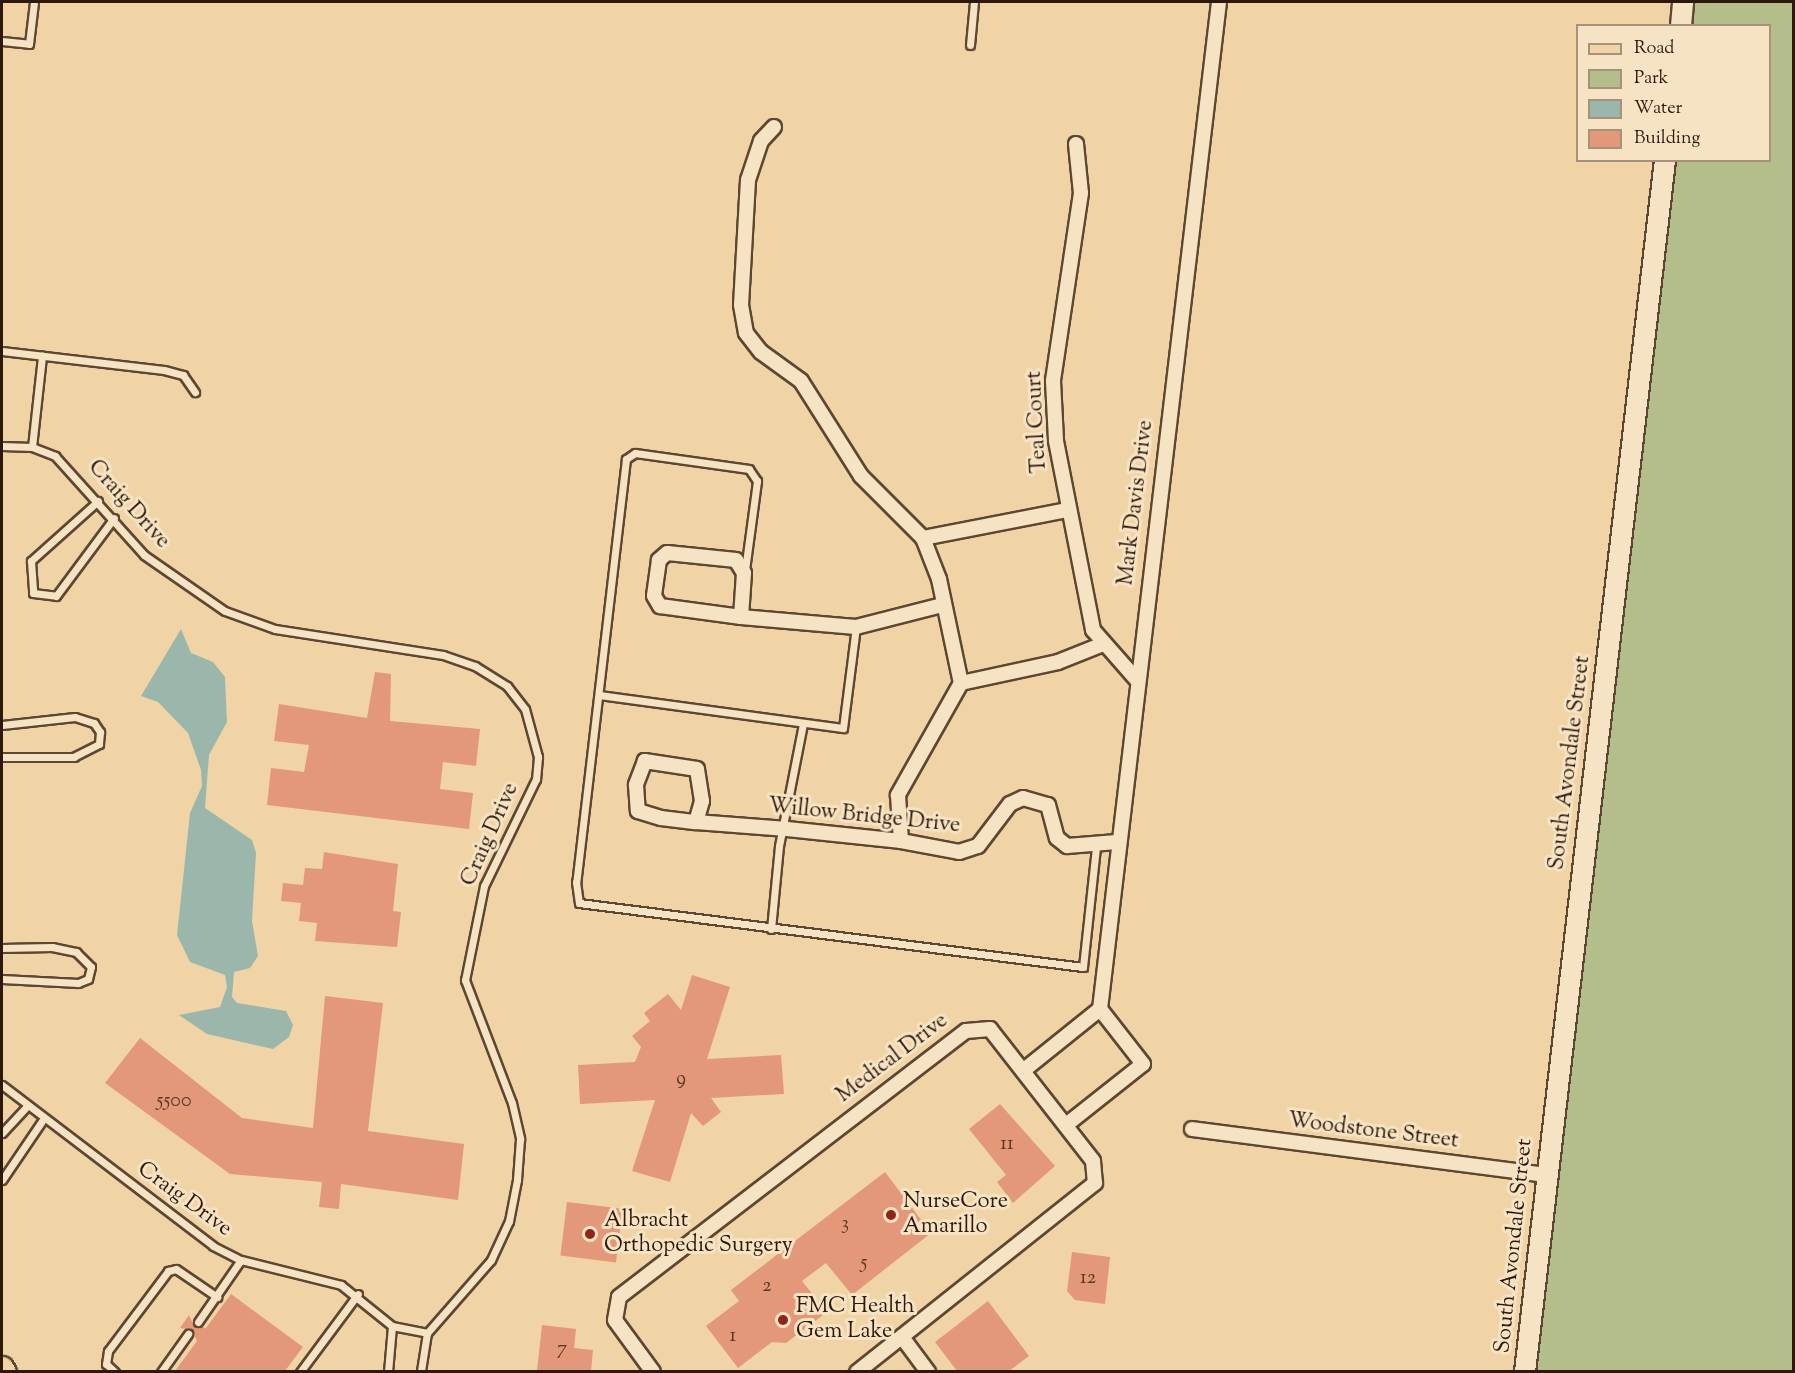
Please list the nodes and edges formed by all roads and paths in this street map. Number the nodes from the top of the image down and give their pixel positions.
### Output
1 (34, 2) edge
2 (974, 2) edge
3 (1219, 2) edge
4 (1683, 2) edge
5 (1681, 24) edge
6 (2, 40) edge
7 (970, 45) dead end
8 (774, 127) dead end
9 (1076, 144) dead end
10 (1665, 162) edge
11 (2, 351) edge
12 (42, 356) junction
13 (195, 392) dead end
14 (2, 446) edge
15 (32, 447) junction
16 (98, 501) junction
17 (1067, 510) junction
18 (114, 518) junction
19 (923, 538) junction
20 (744, 573) junction
21 (942, 605) junction
22 (741, 617) junction
23 (856, 627) junction
24 (1103, 644) junction
25 (1137, 680) junction
26 (961, 683) junction
27 (599, 696) junction
28 (803, 724) junction
29 (2, 725) edge
30 (2, 757) edge
31 (696, 822) junction
32 (787, 829) junction
33 (901, 841) junction
34 (1117, 842) junction
35 (1096, 848) junction
36 (771, 929) junction
37 (2, 948) edge
38 (2, 979) edge
39 (1100, 1009) junction
40 (1024, 1070) junction
41 (2, 1085) edge
42 (25, 1108) junction
43 (42, 1121) junction
44 (1066, 1125) junction
45 (1192, 1129) dead end
46 (2, 1133) edge
47 (1547, 1175) junction
48 (2, 1180) edge
49 (242, 1260) junction
50 (358, 1294) junction
51 (217, 1297) junction
52 (198, 1322) dead end
53 (392, 1326) junction
54 (427, 1333) junction
55 (188, 1334) dead end
56 (902, 1337) junction
57 (2, 1367) edge
58 (5, 1371) edge
59 (115, 1371) edge
60 (161, 1371) edge
61 (300, 1371) edge
62 (388, 1371) edge
63 (421, 1371) edge
64 (653, 1371) edge
65 (857, 1371) edge
66 (928, 1371) edge
67 (1525, 1371) edge

1 - 6 lane
2 - 7 lane
3 - 25 street, Mark Davis Drive
4 - 5 street
8 - 19 street
9 - 17 street, Teal Court
10 - 47 street, South Avondale Street
11 - 12 lane
12 - 13 lane
12 - 15 lane
14 - 15 lane, Craig Drive
15 - 16 lane, Craig Drive
16 - 18 lane, Craig Drive
16 - 18 lane
17 - 19 street
17 - 24 street, Teal Court
18 - 54 lane, Craig Drive
19 - 21 street
20 - 22 street
20 - 22 street
20 - 27 lane
21 - 23 street
21 - 26 street
22 - 23 street
23 - 28 lane
24 - 25 street, Teal Court
24 - 26 street
25 - 34 street, Mark Davis Drive
26 - 33 street
27 - 28 lane
27 - 36 lane
28 - 32 lane
29 - 30 lane
31 - 31 street, Willow Bridge Drive
31 - 32 street, Willow Bridge Drive
32 - 33 street, Willow Bridge Drive
32 - 36 lane
33 - 35 street, Willow Bridge Drive
34 - 35 street, Willow Bridge Drive
34 - 39 street, Mark Davis Drive
35 - 36 lane
37 - 38 lane
39 - 40 street
39 - 44 street
40 - 44 street, Medical Drive
40 - 64 street, Medical Drive
41 - 42 lane, Craig Drive
42 - 43 lane, Craig Drive
42 - 46 lane
43 - 48 lane
43 - 49 lane, Craig Drive
44 - 56 street, Medical Drive
45 - 47 street, Woodstone Street
47 - 67 street, South Avondale Street
49 - 50 lane, Craig Drive
49 - 51 lane
50 - 53 lane, Craig Drive
50 - 61 lane
51 - 52 lane
51 - 59 lane
53 - 54 lane
53 - 62 lane
54 - 63 lane
55 - 60 lane
56 - 65 street, Medical Drive
56 - 66 street
57 - 58 main road

